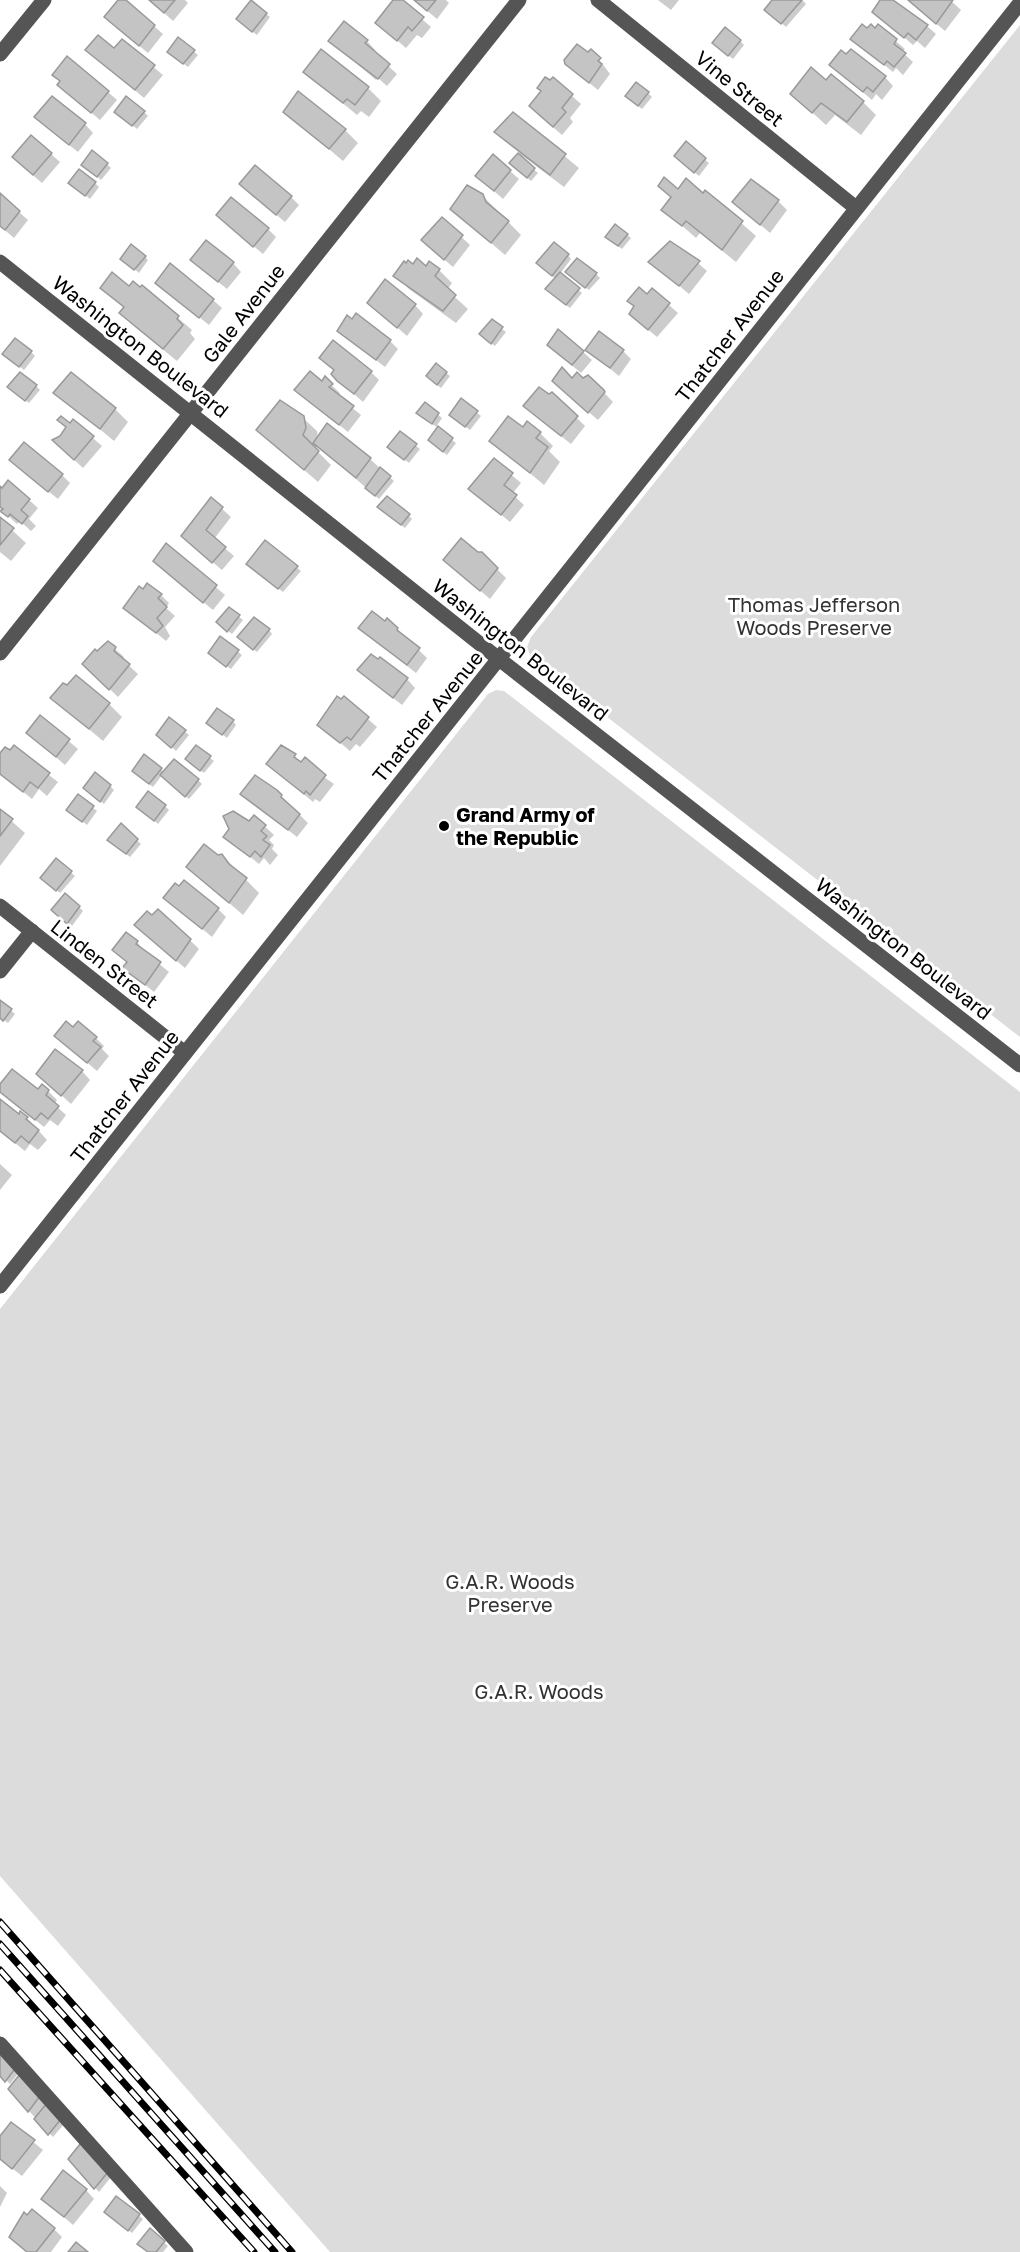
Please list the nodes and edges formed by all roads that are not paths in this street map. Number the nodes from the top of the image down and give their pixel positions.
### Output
1 (44, 0) edge
2 (519, 0) edge
3 (598, 0) edge
4 (1020, 3) edge
5 (0, 54) edge
6 (856, 208) junction
7 (0, 262) edge
8 (191, 412) junction
9 (0, 653) edge
10 (499, 660) junction
11 (0, 906) edge
12 (32, 931) junction
13 (0, 971) edge
14 (185, 1053) junction
15 (1020, 1065) edge
16 (0, 1286) edge
17 (0, 2044) edge
18 (186, 2252) edge

1 - 5 street
2 - 8 street, Gale Avenue
3 - 6 street, Vine Street
4 - 6 street, Thatcher Avenue
6 - 10 street, Thatcher Avenue
7 - 8 street, Washington Boulevard
8 - 9 street, Gale Avenue
8 - 10 street, Washington Boulevard
10 - 14 street, Thatcher Avenue
10 - 15 street, Washington Boulevard
11 - 12 street, Linden Street
12 - 13 street
12 - 14 street, Linden Street
14 - 16 street, Thatcher Avenue
17 - 18 street

